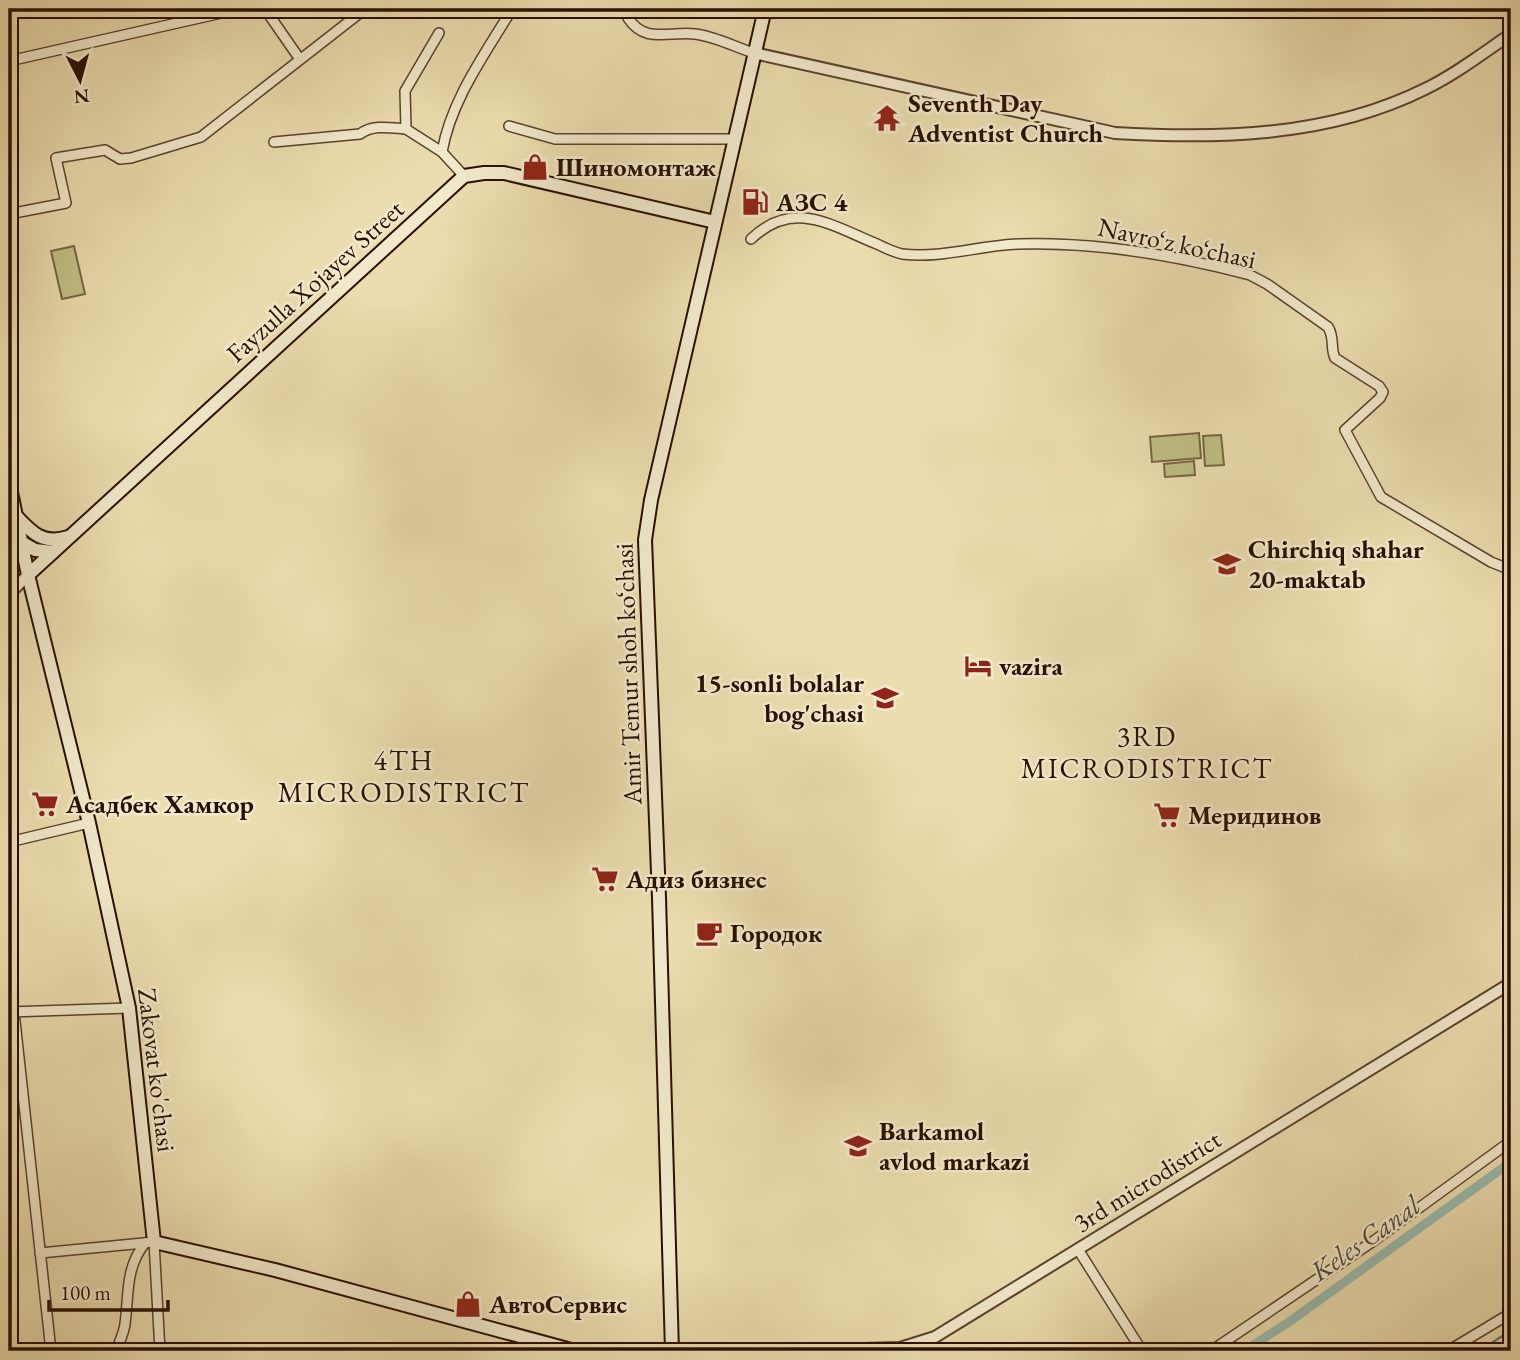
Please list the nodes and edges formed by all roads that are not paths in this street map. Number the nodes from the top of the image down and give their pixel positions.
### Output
1 (239, 9) edge
2 (265, 9) edge
3 (365, 9) edge
4 (512, 9) edge
5 (765, 9) edge
6 (628, 18) dead end
7 (439, 33) dead end
8 (1511, 34) edge
9 (754, 52) junction
10 (299, 58) junction
11 (9, 61) edge
12 (509, 126) dead end
13 (406, 129) junction
14 (734, 139) junction
15 (274, 142) dead end
16 (442, 152) junction
17 (464, 176) junction
18 (9, 214) edge
19 (715, 222) junction
20 (751, 239) dead end
21 (9, 482) edge
22 (15, 515) junction
23 (69, 537) junction
24 (22, 541) junction
25 (53, 552) junction
26 (1511, 570) edge
27 (28, 575) junction
28 (9, 594) edge
29 (89, 823) junction
30 (9, 842) edge
31 (1511, 983) edge
32 (9, 992) edge
33 (129, 1008) junction
34 (11, 1012) edge
35 (1511, 1141) edge
36 (149, 1242) junction
37 (1079, 1251) junction
38 (40, 1253) junction
39 (1511, 1313) edge
40 (51, 1351) edge
41 (116, 1351) edge
42 (160, 1351) edge
43 (575, 1351) edge
44 (672, 1351) edge
45 (785, 1351) edge
46 (1142, 1351) edge
47 (1210, 1351) edge
48 (1448, 1351) edge

1 - 11 street
2 - 10 street
3 - 10 street
4 - 16 street
5 - 9 main road, Amir Temur shoh ko‘chasi
6 - 9 street
7 - 13 street
8 - 9 street
9 - 14 main road, Amir Temur shoh ko‘chasi
10 - 18 street
12 - 14 street
13 - 15 street
13 - 16 street
14 - 19 main road, Amir Temur shoh ko‘chasi
16 - 17 street
17 - 19 main road
17 - 23 main road, Fayzulla Xojayev Street
19 - 44 main road, Amir Temur shoh ko‘chasi
20 - 26 street, Navro‘z ko‘chasi
21 - 22 main road, Zakovat ko'chasi
22 - 23 main road
22 - 24 main road, Zakovat ko'chasi
23 - 25 main road, Fayzulla Xojayev Street
24 - 25 main road
24 - 27 main road, Zakovat ko'chasi
25 - 27 main road, Fayzulla Xojayev Street
27 - 28 street, Fayzulla Xojayev Street
27 - 29 main road, Zakovat ko'chasi
29 - 30 street
29 - 33 main road, Zakovat ko'chasi
31 - 37 street, 3rd microdistrict
32 - 34 street
33 - 34 street
33 - 36 main road, Zakovat ko'chasi
34 - 38 street
35 - 47 street
36 - 38 street
36 - 41 street
36 - 42 street
36 - 43 main road
37 - 45 street, 3rd microdistrict
37 - 46 street
38 - 40 street
39 - 48 street

